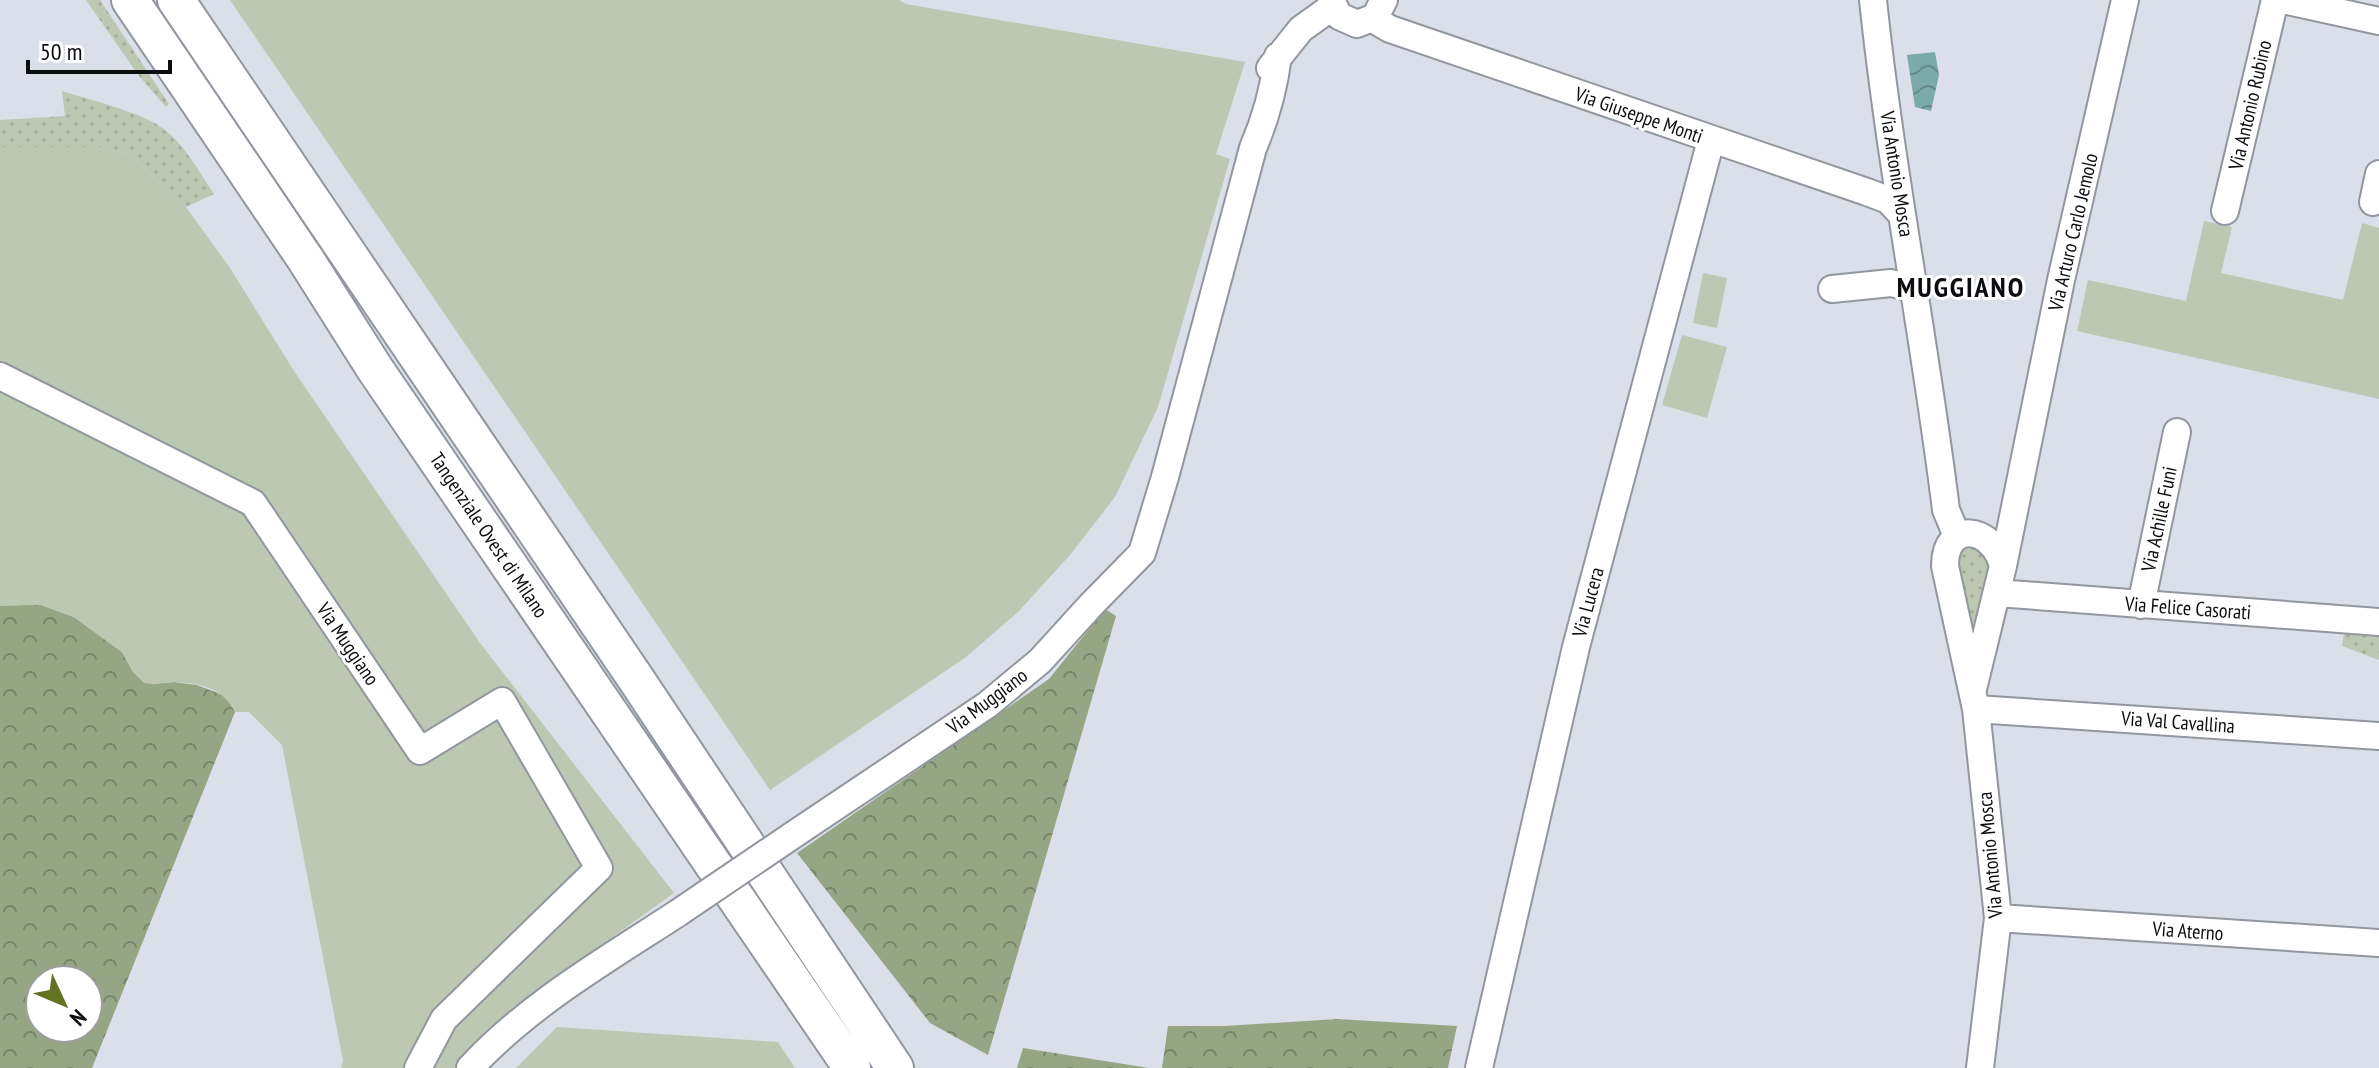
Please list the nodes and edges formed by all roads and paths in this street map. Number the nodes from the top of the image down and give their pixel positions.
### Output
1 (130, 0) edge
2 (176, 0) edge
3 (1873, 0) edge
4 (2125, 0) edge
5 (2275, 0) edge
6 (2283, 0) edge
7 (1332, 3) edge
8 (1378, 9) edge
9 (2379, 21) edge
10 (1711, 140) junction
11 (2379, 174) edge
12 (2373, 202) dead end
13 (2225, 211) dead end
14 (1902, 215) junction
15 (1832, 289) dead end
16 (1915, 289) junction
17 (0, 376) edge
18 (2177, 432) dead end
19 (2022, 464) junction
20 (1968, 536) junction
21 (2003, 566) junction
22 (1997, 593) junction
23 (2141, 605) junction
24 (2379, 622) edge
25 (1974, 699) junction
26 (2379, 736) edge
27 (1998, 918) junction
28 (2379, 943) edge
29 (418, 1068) edge
30 (470, 1068) edge
31 (852, 1068) edge
32 (895, 1068) edge
33 (1479, 1068) edge
34 (1980, 1068) edge

1 - 31 highway, Tangenziale Ovest di Milano
2 - 32 highway, Tangenziale Ovest di Milano
3 - 14 street, Via Antonio Mosca
4 - 19 street, Via Arturo Carlo Jemolo
5 - 13 street, Via Antonio Rubino
6 - 9 street
7 - 8 street, Via Giuseppe Monti
7 - 30 street, Via Muggiano, bridge
8 - 10 street, Via Giuseppe Monti
10 - 14 street, Via Giuseppe Monti
10 - 33 street, Via Lucera
11 - 12 street
14 - 16 street, Via Antonio Mosca
15 - 16 street
16 - 20 street, Via Antonio Mosca
17 - 29 street, Via Muggiano
18 - 23 street, Via Achille Funi
19 - 20 street, Via Arturo Carlo Jemolo
19 - 21 street, Via Arturo Carlo Jemolo
20 - 21 street, Via Antonio Mosca
20 - 25 street
21 - 22 street, Via Arturo Carlo Jemolo
22 - 23 street, Via Felice Casorati
22 - 25 street, Via Arturo Carlo Jemolo
23 - 24 street, Via Felice Casorati
25 - 26 street, Via Val Cavallina
25 - 27 street, Via Antonio Mosca
27 - 28 street, Via Aterno
27 - 34 street, Via Antonio Mosca

